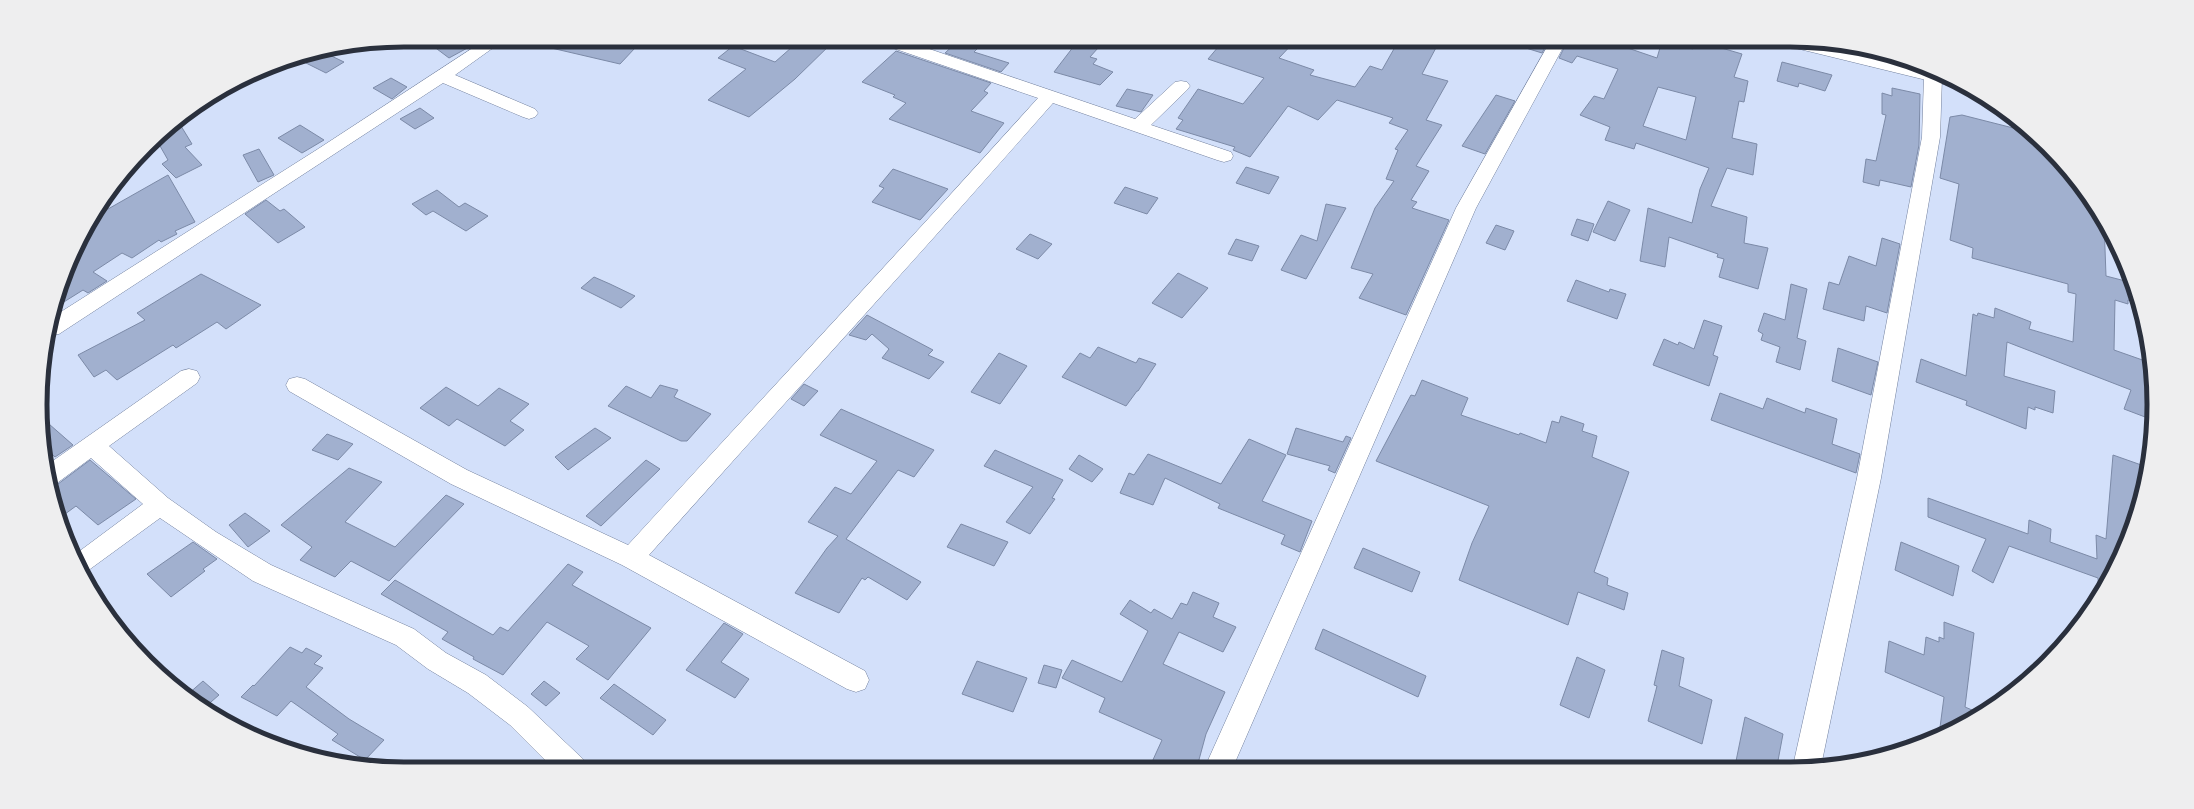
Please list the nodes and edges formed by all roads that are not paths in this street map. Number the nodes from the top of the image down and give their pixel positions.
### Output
1 (486, 47) edge
2 (907, 47) edge
3 (1555, 47) edge
4 (1888, 61) edge
5 (442, 76) junction
6 (1931, 76) edge
7 (1933, 77) edge
8 (1180, 86) dead end
9 (1050, 96) junction
10 (530, 113) dead end
11 (1138, 127) junction
12 (1224, 156) dead end
13 (56, 325) edge
14 (189, 377) dead end
15 (297, 385) dead end
16 (92, 445) junction
17 (54, 473) edge
18 (160, 505) junction
19 (631, 558) junction
20 (83, 562) edge
21 (856, 680) dead end
22 (1808, 761) edge
23 (567, 762) edge
24 (1221, 762) edge

1 - 5 main road
2 - 9 main road
3 - 24 main road
4 - 6 main road
5 - 10 main road
5 - 13 main road
7 - 22 main road
8 - 11 main road
9 - 11 main road
9 - 19 main road
11 - 12 main road
14 - 16 main road
15 - 19 main road
16 - 17 main road
16 - 18 main road
18 - 20 main road
18 - 23 main road
19 - 21 main road

